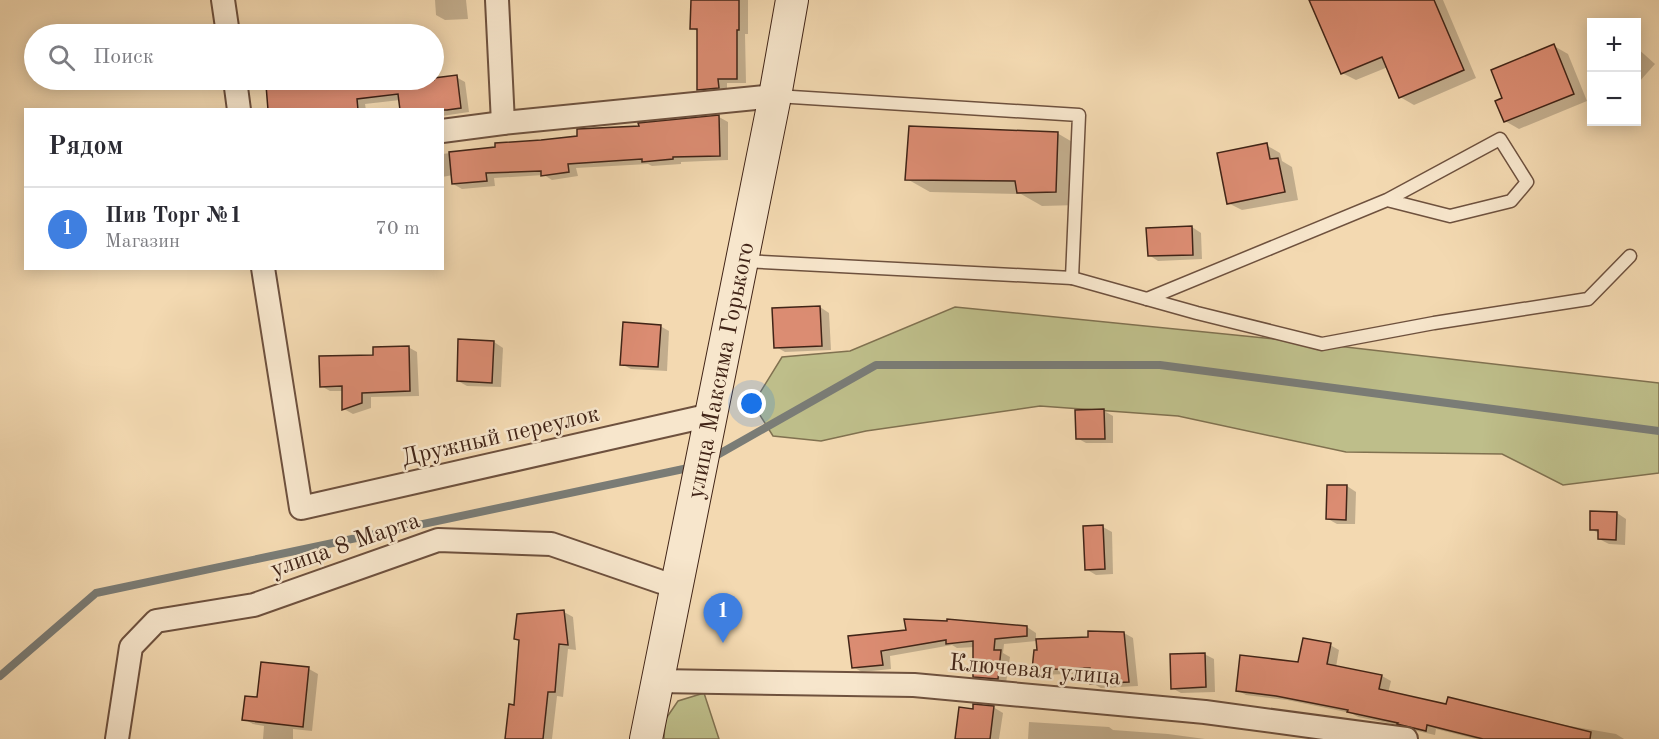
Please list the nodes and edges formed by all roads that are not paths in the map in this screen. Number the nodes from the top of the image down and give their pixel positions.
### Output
1 (224, 0) edge
2 (497, 0) edge
3 (792, 0) edge
4 (227, 24) edge
5 (236, 90) edge
6 (775, 96) junction
7 (239, 108) edge
8 (503, 123) junction
9 (444, 131) edge
10 (1387, 200) junction
11 (1630, 256) dead end
12 (742, 261) junction
13 (263, 270) edge
14 (1072, 278) junction
15 (1147, 299) junction
16 (711, 415) junction
17 (676, 587) junction
18 (657, 681) junction
19 (117, 739) edge
20 (646, 739) edge
21 (1406, 739) edge

1 - 4 street
2 - 8 street
3 - 6 street, улица Максима Горького
5 - 7 street
6 - 8 street
6 - 12 street, улица Максима Горького
6 - 14 lane
8 - 9 street
10 - 10 lane
10 - 15 lane
11 - 15 lane
12 - 14 lane
12 - 16 street, улица Максима Горького
13 - 16 street, Дружный переулок
14 - 15 lane
16 - 17 street, улица Максима Горького
17 - 18 street, улица Максима Горького
17 - 19 street, улица 8 Марта
18 - 20 street, улица Максима Горького
18 - 21 street, Ключевая улица

